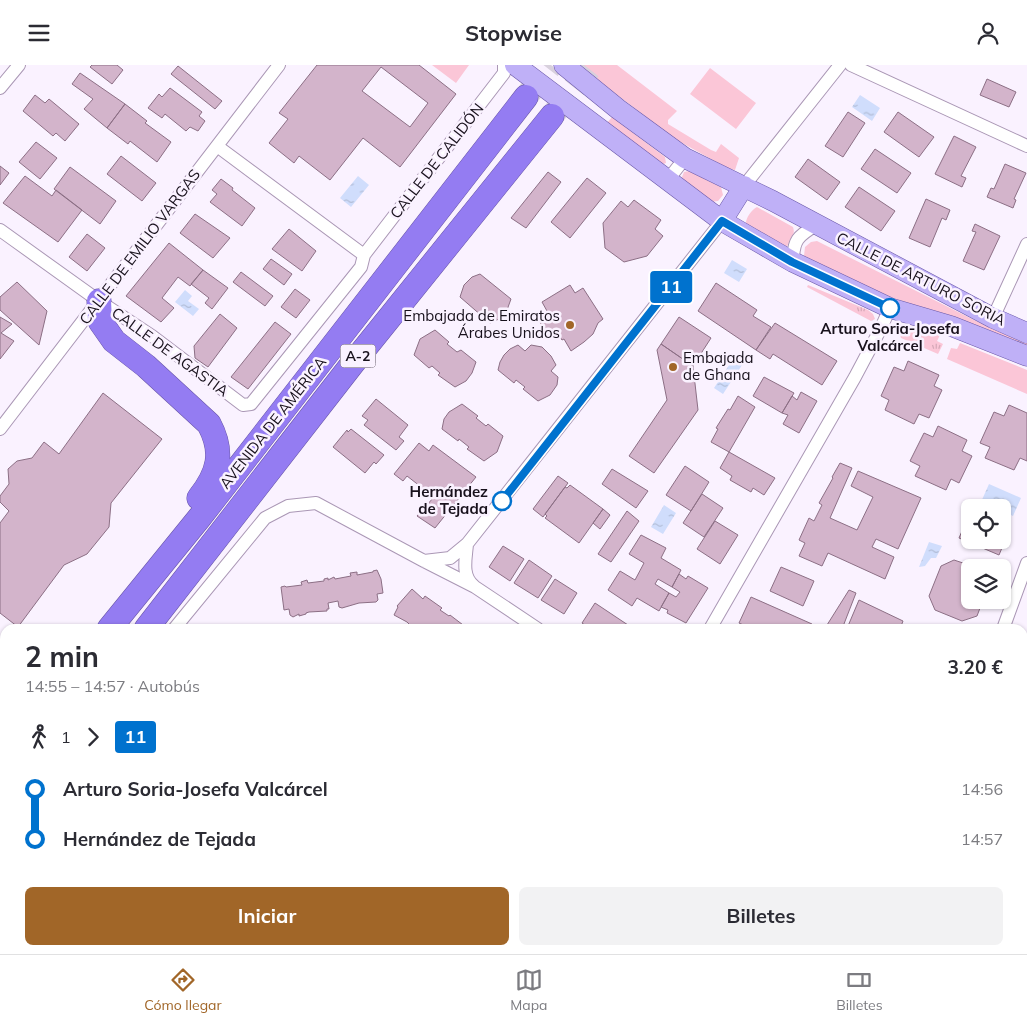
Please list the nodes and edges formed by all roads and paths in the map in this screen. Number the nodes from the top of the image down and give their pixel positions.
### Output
1 (19, 65) edge
2 (279, 65) edge
3 (504, 65) edge
4 (515, 65) edge
5 (564, 65) edge
6 (840, 65) edge
7 (851, 65) edge
8 (0, 88) edge
9 (526, 97) tunnel mouth
10 (552, 116) tunnel mouth
11 (217, 146) junction
12 (1027, 146) edge
13 (685, 158) junction
14 (668, 181) junction
15 (744, 186) junction
16 (722, 221) junction
17 (816, 225) junction
18 (0, 230) edge
19 (1027, 244) edge
20 (364, 255) junction
21 (792, 262) junction
22 (99, 301) junction
23 (890, 308) junction
24 (993, 318) junction
25 (1027, 333) edge
26 (1027, 356) edge
27 (243, 405) joint
28 (0, 429) edge
29 (467, 544) junction
30 (424, 561) junction
31 (1027, 563) edge
32 (475, 587) junction
33 (142, 589) junction
34 (113, 624) edge
35 (150, 624) edge
36 (178, 624) edge
37 (530, 624) edge
38 (713, 624) edge
39 (1005, 624) edge

1 - 8 street
2 - 11 street, CALLE DE EMILIO VARGAS
3 - 20 street, CALLE DE CALIDÓN
4 - 14 main road, CALLE DE ARTURO SORIA
5 - 13 main road, CALLE DE ARTURO SORIA
6 - 15 street
7 - 12 street
9 - 33 highway, AVENIDA DE AMÉRICA / A-2
10 - 35 highway, AVENIDA DE AMÉRICA / A-2
11 - 20 street
11 - 22 street, CALLE DE EMILIO VARGAS
13 - 14 street
13 - 15 main road, CALLE DE ARTURO SORIA
14 - 16 main road, CALLE DE ARTURO SORIA
15 - 16 main road
15 - 17 main road, CALLE DE ARTURO SORIA
16 - 21 main road, CALLE DE ARTURO SORIA
16 - 29 street
17 - 21 street
17 - 24 main road, CALLE DE ARTURO SORIA
18 - 22 street, CALLE DE AGASTIA
19 - 24 street
20 - 27 street, CALLE DE CALIDÓN
21 - 23 main road, CALLE DE ARTURO SORIA
22 - 27 street, CALLE DE AGASTIA
22 - 28 street, CALLE DE EMILIO VARGAS
22 - 33 highway
23 - 26 main road, CALLE DE ARTURO SORIA
23 - 38 street
24 - 25 main road, CALLE DE ARTURO SORIA
29 - 30 street
29 - 32 street
30 - 32 street
30 - 36 street
31 - 39 street
32 - 37 street
33 - 34 highway, AVENIDA DE AMÉRICA / A-2

